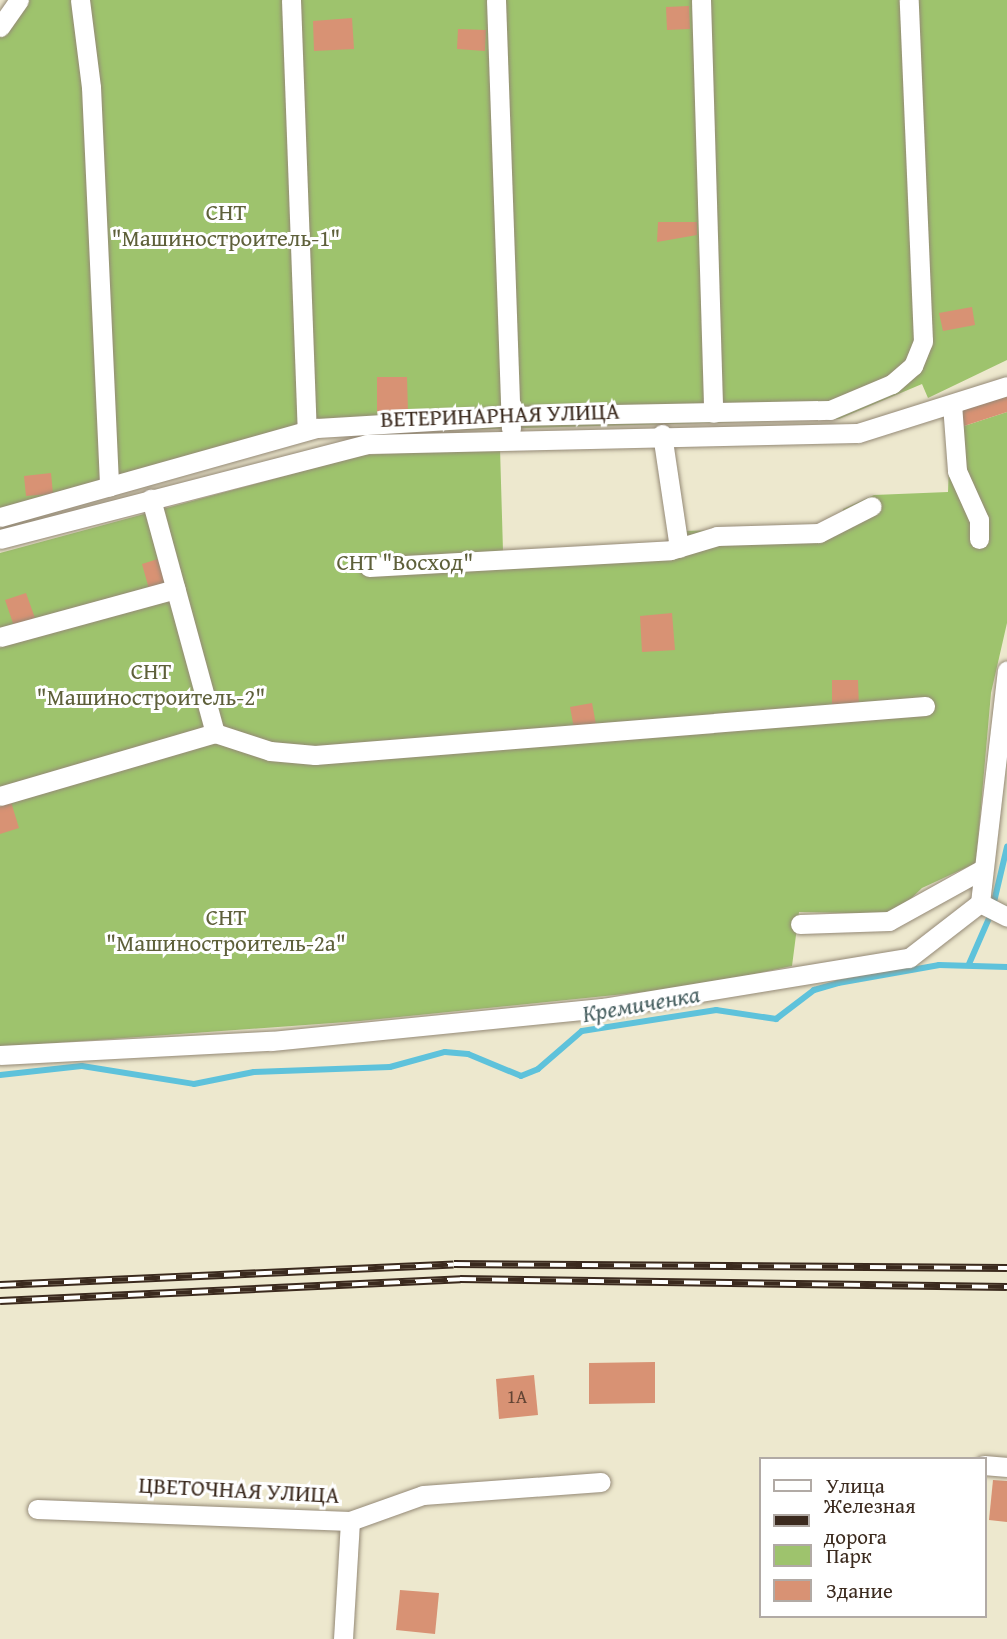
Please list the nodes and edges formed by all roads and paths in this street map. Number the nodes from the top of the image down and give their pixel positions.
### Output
1 (19, 0) edge
2 (79, 0) edge
3 (291, 0) edge
4 (496, 0) edge
5 (701, 0) edge
6 (909, 0) edge
7 (0, 27) edge
8 (1007, 386) edge
9 (952, 404) junction
10 (713, 413) junction
11 (511, 416) junction
12 (307, 429) junction
13 (663, 434) junction
14 (512, 438) junction
15 (109, 487) junction
16 (151, 499) junction
17 (872, 506) dead end
18 (0, 517) edge
19 (0, 539) edge
20 (979, 539) dead end
21 (679, 548) junction
22 (369, 567) dead end
23 (176, 589) junction
24 (0, 636) edge
25 (1007, 671) edge
26 (925, 706) dead end
27 (215, 733) junction
28 (0, 796) edge
29 (981, 870) junction
30 (980, 903) junction
31 (1007, 917) edge
32 (800, 924) dead end
33 (0, 1055) edge
34 (986, 1465) edge
35 (1007, 1466) edge
36 (601, 1482) dead end
37 (37, 1508) dead end
38 (350, 1521) junction
39 (343, 1639) edge

1 - 7 street
2 - 15 street
3 - 12 street
4 - 11 street
5 - 10 street
6 - 10 street
8 - 9 street, ВЕТЕРИНАРНАЯ УЛИЦА
9 - 13 street, ВЕТЕРИНАРНАЯ УЛИЦА
9 - 20 street
10 - 11 street
11 - 12 street
11 - 14 street
12 - 15 street
13 - 14 street, ВЕТЕРИНАРНАЯ УЛИЦА
13 - 21 street
14 - 16 street, ВЕТЕРИНАРНАЯ УЛИЦА
15 - 18 street
16 - 19 street, ВЕТЕРИНАРНАЯ УЛИЦА
16 - 23 street
17 - 21 street
21 - 22 street
23 - 24 street
23 - 27 street
25 - 29 street
26 - 27 street
27 - 28 street
29 - 30 street
29 - 32 street
30 - 31 street
30 - 33 street
34 - 35 street
36 - 38 street, ЦВЕТОЧНАЯ УЛИЦА
37 - 38 street, ЦВЕТОЧНАЯ УЛИЦА
38 - 39 street

